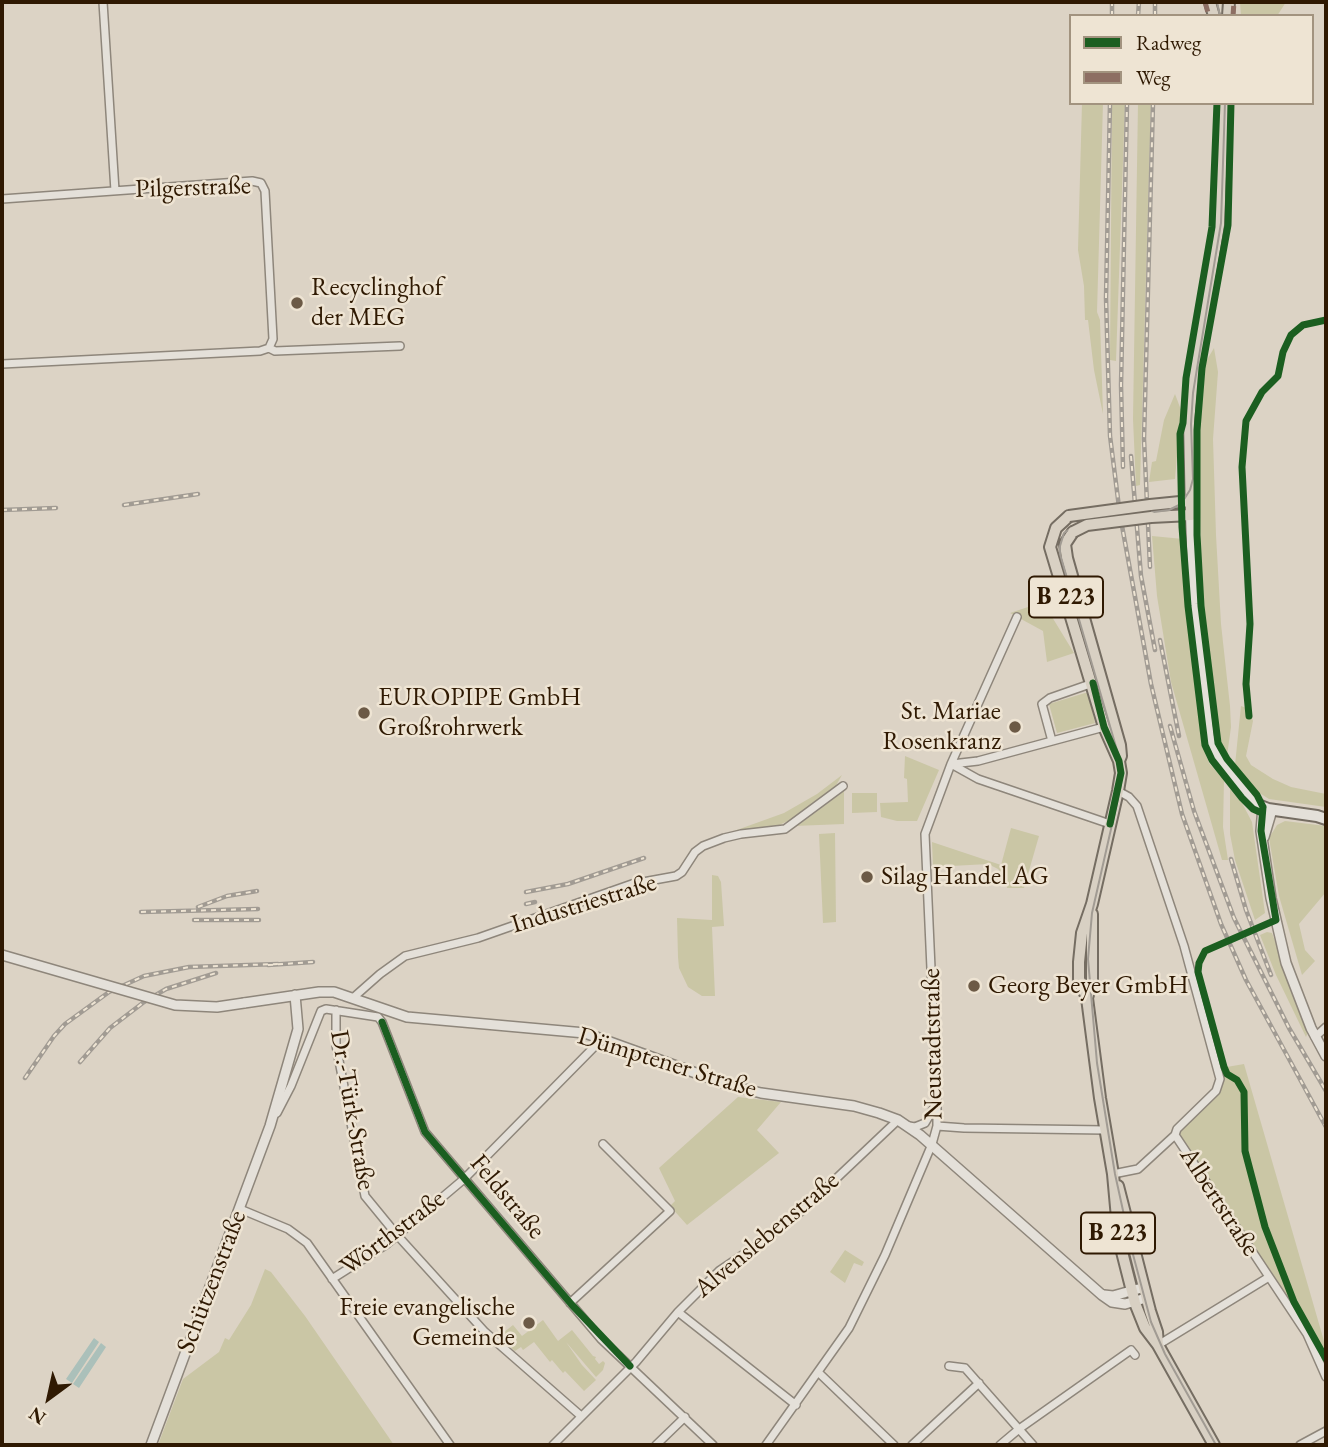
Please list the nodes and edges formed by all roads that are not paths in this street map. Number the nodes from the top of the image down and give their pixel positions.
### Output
1 (103, 2) edge
2 (1224, 105) edge
3 (115, 191) junction
4 (2, 199) edge
5 (400, 346) dead end
6 (269, 348) junction
7 (2, 364) edge
8 (1191, 508) junction
9 (1150, 511) junction
10 (1017, 617) dead end
11 (1093, 683) junction
12 (1104, 727) junction
13 (1052, 741) junction
14 (978, 761) junction
15 (1119, 761) junction
16 (951, 764) junction
17 (978, 779) junction
18 (843, 786) dead end
19 (1118, 791) junction
20 (1267, 809) junction
21 (1323, 816) edge
22 (1110, 824) junction
23 (2, 955) edge
24 (295, 995) junction
25 (354, 998) junction
26 (336, 1010) junction
27 (1326, 1027) edge
28 (1315, 1037) junction
29 (603, 1038) junction
30 (1326, 1056) edge
31 (937, 1102) junction
32 (898, 1120) junction
33 (270, 1126) junction
34 (908, 1126) junction
35 (937, 1126) junction
36 (1105, 1130) junction
37 (1175, 1135) junction
38 (603, 1144) dead end
39 (932, 1144) junction
40 (1114, 1174) junction
41 (464, 1179) junction
42 (240, 1209) junction
43 (397, 1235) junction
44 (1269, 1277) junction
45 (332, 1279) junction
46 (1139, 1295) junction
47 (570, 1303) junction
48 (678, 1312) junction
49 (1158, 1345) junction
50 (1135, 1355) dead end
51 (630, 1366) junction
52 (949, 1366) dead end
53 (818, 1372) junction
54 (1326, 1377) edge
55 (979, 1383) junction
56 (796, 1405) junction
57 (581, 1416) junction
58 (685, 1417) junction
59 (1019, 1429) junction
60 (1326, 1431) edge
61 (152, 1442) edge
62 (450, 1445) edge
63 (553, 1445) edge
64 (656, 1445) edge
65 (713, 1445) edge
66 (766, 1445) edge
67 (894, 1445) edge
68 (912, 1445) edge
69 (1000, 1445) edge
70 (1033, 1445) edge
71 (1214, 1445) edge
72 (1300, 1445) edge

1 - 3 street
2 - 8 main road
3 - 4 street, Pilgerstraße
3 - 6 street, Pilgerstraße
5 - 6 street
6 - 7 street
8 - 9 main road, B 223
8 - 20 main road
9 - 11 main road, B 223, bridge
9 - 15 main road, B 223, bridge
10 - 16 street, Neustadtstraße
11 - 12 main road, B 223
11 - 13 street
12 - 13 street
12 - 15 main road, B 223
13 - 14 street
14 - 16 street
14 - 17 street
15 - 19 main road, B 223
16 - 17 street
16 - 31 street, Neustadtstraße
17 - 22 street
18 - 25 street, Industriestraße
19 - 22 main road, B 223
19 - 37 street
20 - 21 main road
20 - 28 street
22 - 36 main road, B 223
23 - 24 street, Dümptener Straße, bridge
24 - 25 street, Dümptener Straße
24 - 33 street, Schützenstraße
25 - 29 street, Dümptener Straße
26 - 33 street, Schützenstraße
26 - 41 street, Feldstraße
26 - 43 street, Dr.-Türk-Straße
27 - 28 street
28 - 30 street
29 - 32 street, Dümptener Straße
29 - 41 street, Wörthstraße
31 - 34 street
31 - 35 street, Neustadtstraße
32 - 34 street, Dümptener Straße
32 - 48 street, Alvenslebenstraße
33 - 42 street, Schützenstraße
34 - 39 street, Dümptener Straße
35 - 36 street
35 - 39 street, Neustadtstraße
36 - 40 main road, B 223
37 - 40 street
37 - 44 street, Albertstraße
38 - 47 street
39 - 46 street, Dümptener Straße
39 - 53 street, Neustadtstraße
40 - 46 main road, B 223
41 - 43 street, Wörthstraße
41 - 47 street, Feldstraße
42 - 45 street
42 - 61 street, Schützenstraße
43 - 45 street, Wörthstraße
43 - 57 street, Dr.-Türk-Straße
44 - 49 street
44 - 54 street, Albertstraße
45 - 62 street
46 - 49 main road, B 223
47 - 51 street, Feldstraße
48 - 51 street, Alvenslebenstraße
48 - 56 street
49 - 71 main road, B 223
50 - 59 street
51 - 57 street, Alvenslebenstraße
51 - 58 street, Feldstraße
52 - 55 street
53 - 56 street, Neustadtstraße
53 - 67 street
55 - 59 street
55 - 68 street
56 - 66 street, Neustadtstraße
57 - 63 street, Alvenslebenstraße
58 - 64 street
58 - 65 street, Feldstraße
59 - 69 street
59 - 70 street
60 - 72 street

